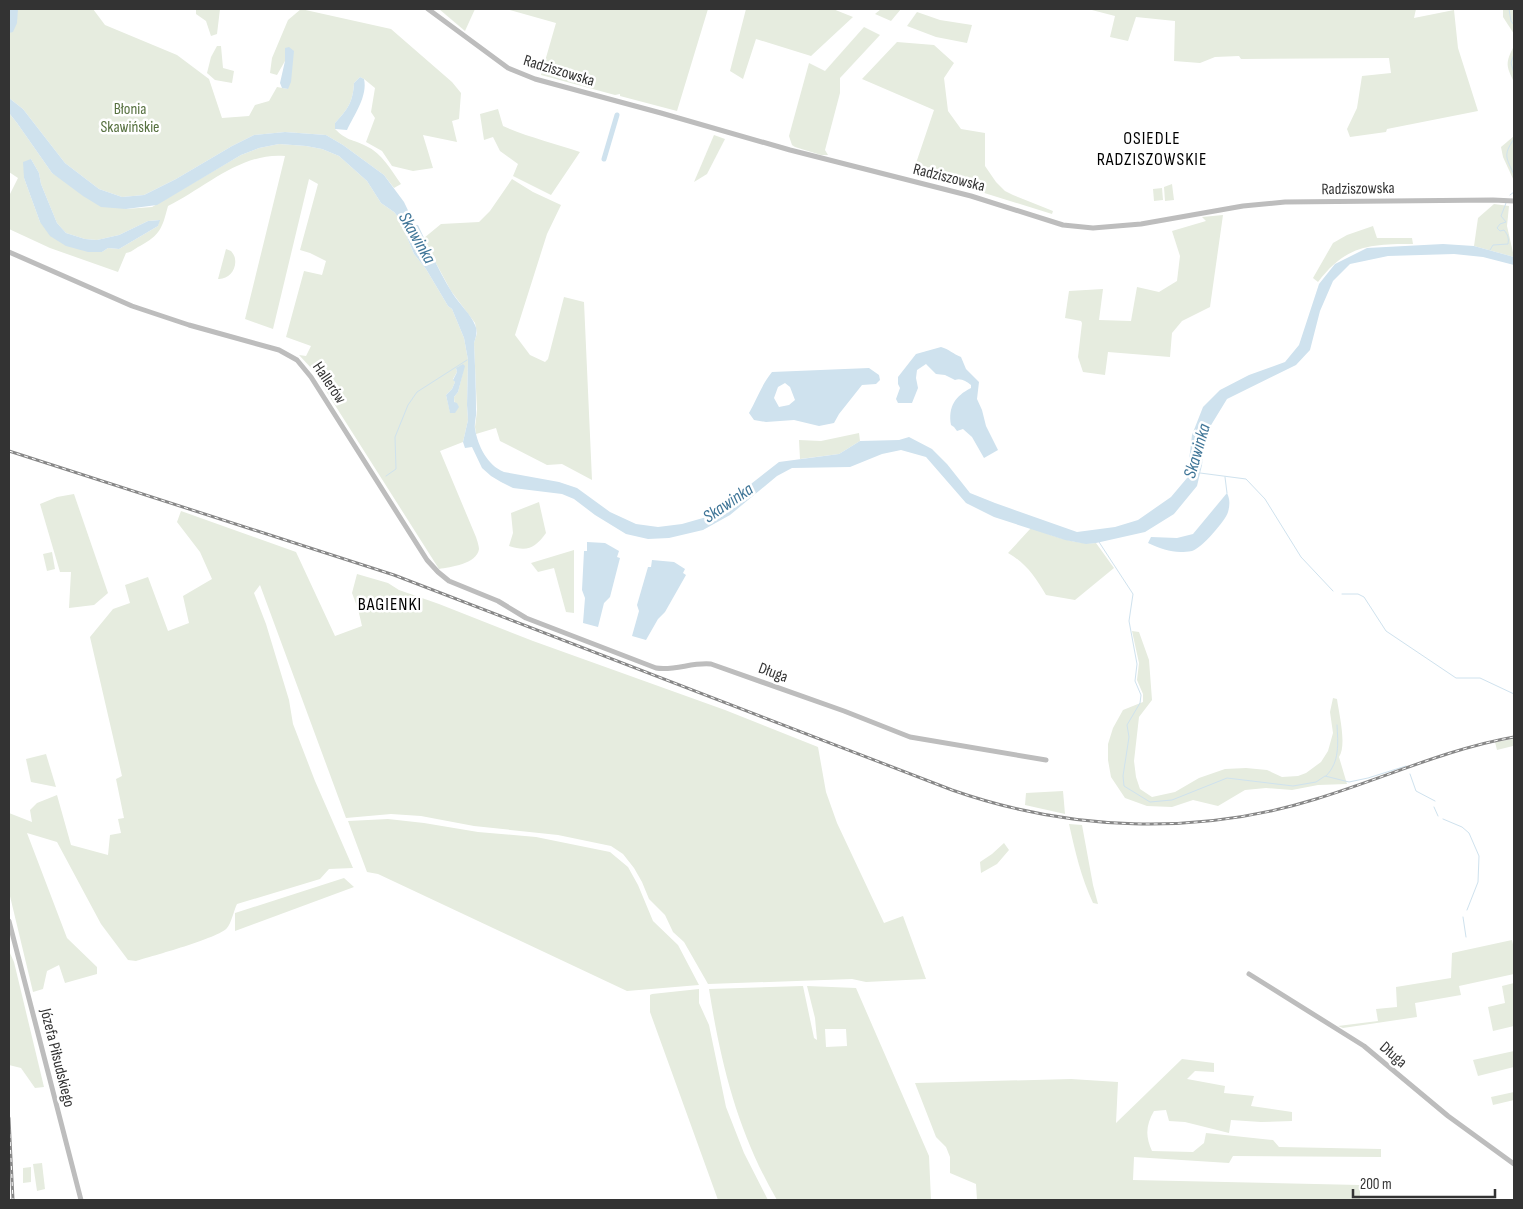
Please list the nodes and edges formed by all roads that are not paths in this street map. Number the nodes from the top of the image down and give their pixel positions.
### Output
1 (428, 9) edge
2 (1514, 201) edge
3 (9, 252) edge
4 (498, 601) joint
5 (1046, 760) dead end
6 (9, 921) edge
7 (1250, 974) dead end
8 (1514, 1164) edge
9 (81, 1200) edge

1 - 2 street, Radziszowska
3 - 4 street, Hallerów
4 - 5 street, Długa
6 - 9 street, Józefa Piłsudskiego
7 - 8 street, Długa

